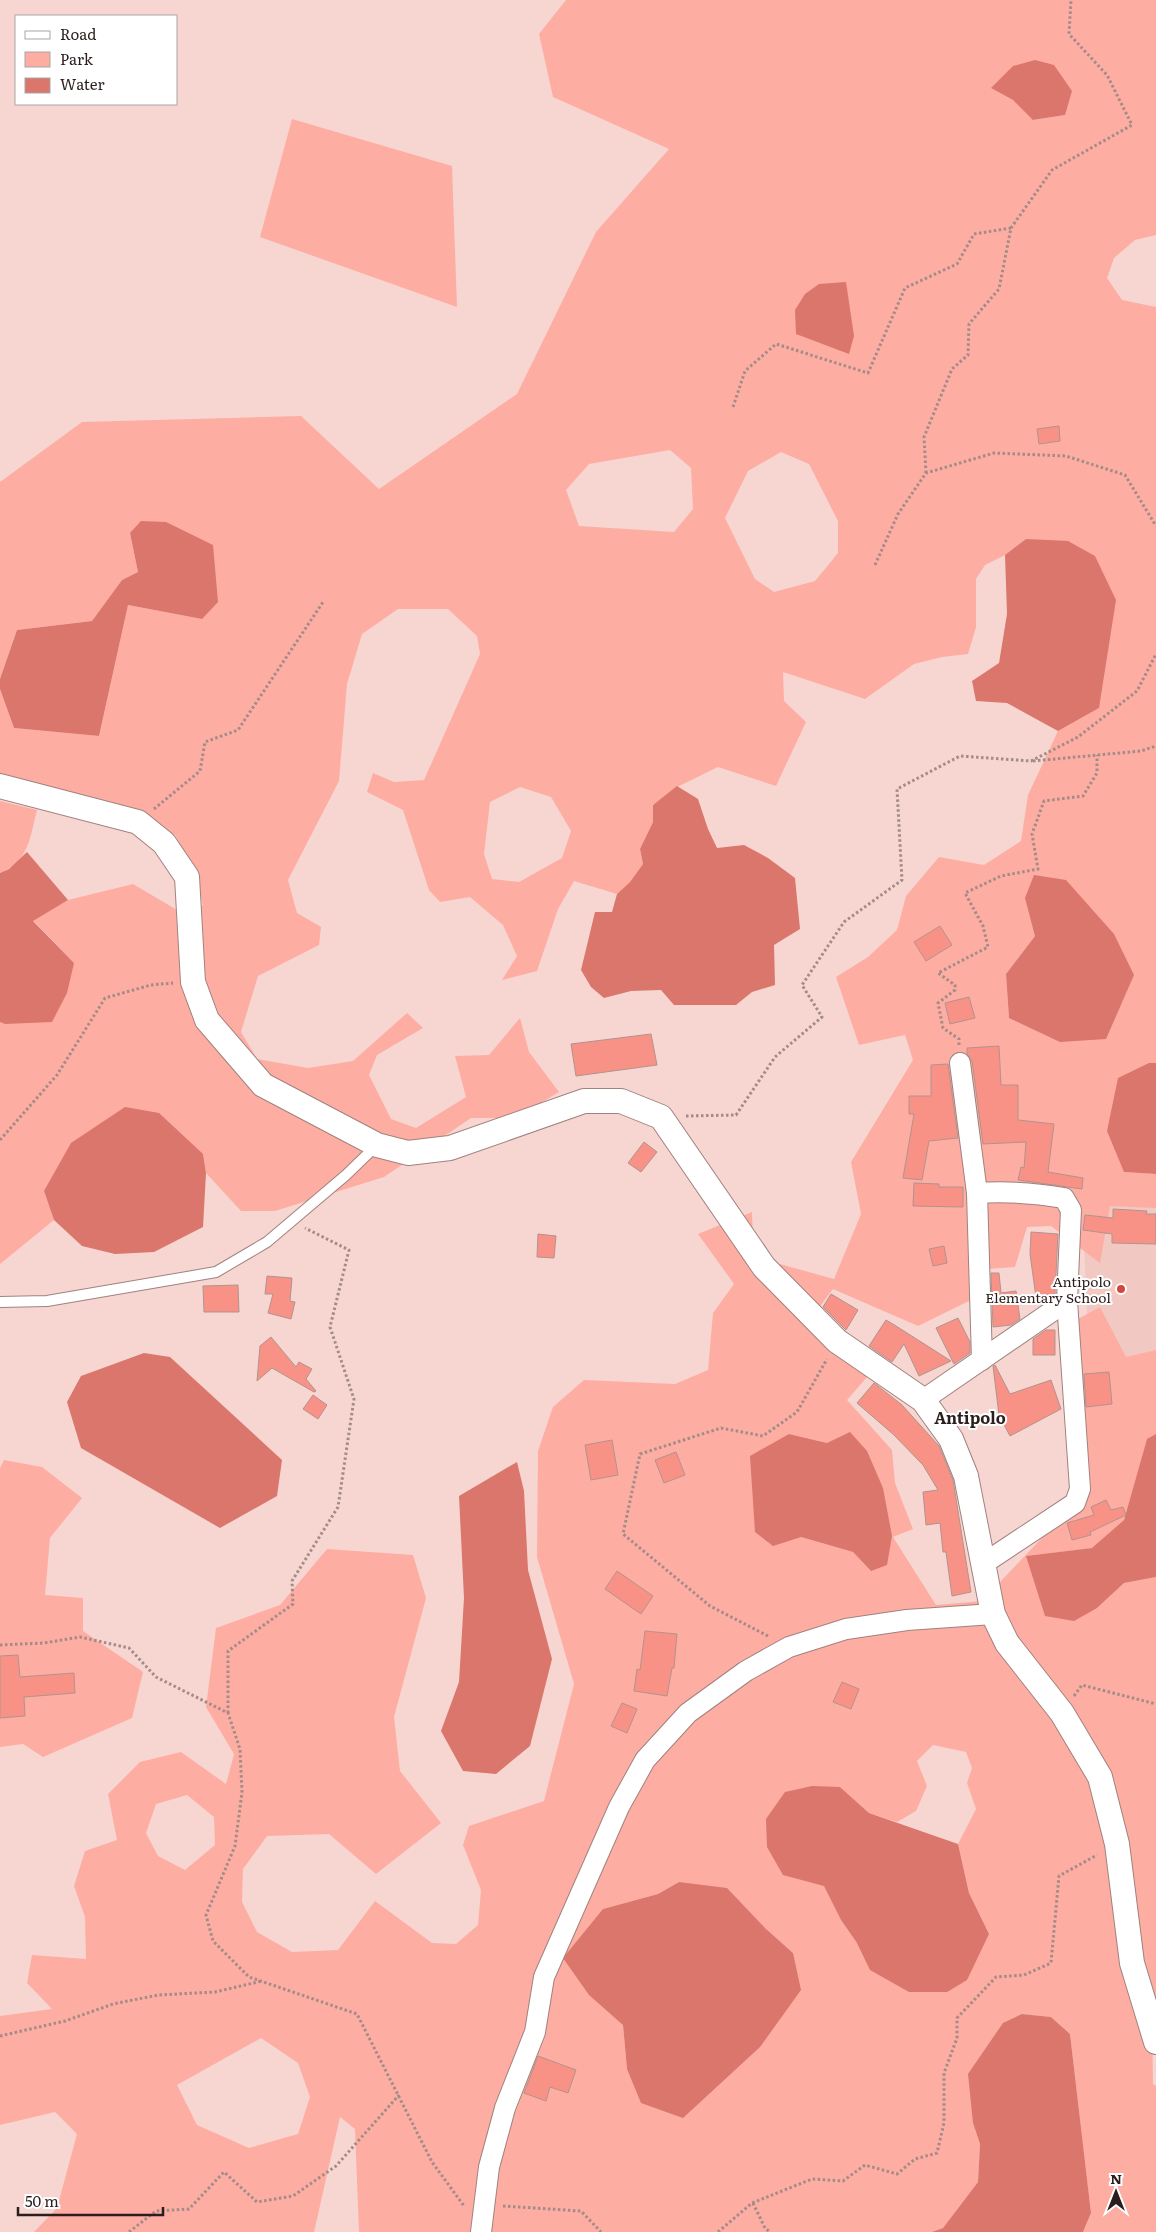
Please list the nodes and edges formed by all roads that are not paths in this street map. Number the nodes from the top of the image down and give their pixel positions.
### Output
1 (0, 786) edge
2 (960, 1064) road end
3 (377, 1145) junction
4 (977, 1193) junction
5 (1067, 1301) junction
6 (0, 1302) edge
7 (982, 1360) junction
8 (923, 1400) junction
9 (983, 1564) junction
10 (993, 1614) junction
11 (1156, 2042) edge
12 (481, 2232) edge

1 - 3 street
2 - 4 street
3 - 6 lane
3 - 8 street
4 - 5 street
4 - 7 street
5 - 7 street
5 - 9 street
7 - 8 street
8 - 9 street
9 - 10 street
10 - 11 street
10 - 12 street

